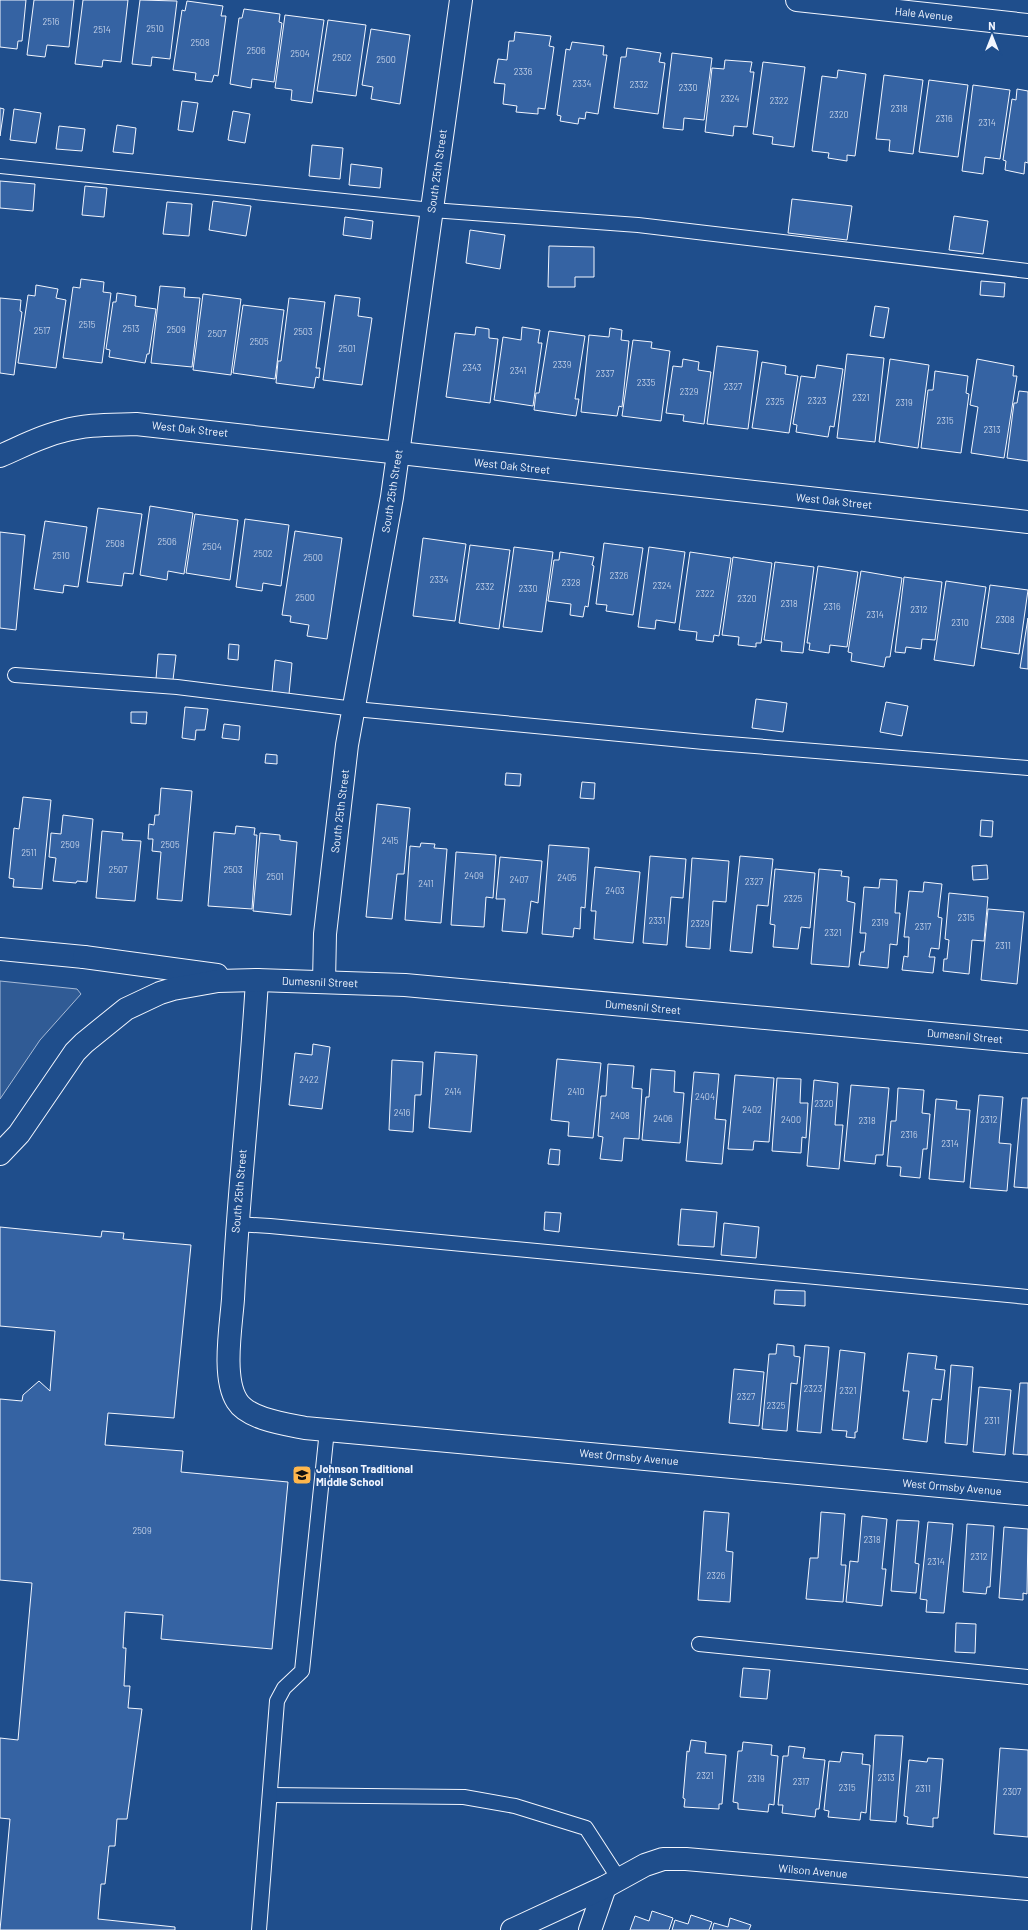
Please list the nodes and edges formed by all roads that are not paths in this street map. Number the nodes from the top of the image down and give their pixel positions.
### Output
1 (461, 0) edge
2 (797, 0) edge
3 (1028, 26) edge
4 (0, 166) edge
5 (432, 210) junction
6 (1028, 271) edge
7 (398, 453) junction
8 (0, 456) edge
9 (1028, 522) edge
10 (15, 675) dead end
11 (355, 710) junction
12 (1028, 768) edge
13 (0, 949) edge
14 (257, 980) junction
15 (324, 982) junction
16 (1028, 1042) edge
17 (0, 1154) edge
18 (236, 1224) junction
19 (1028, 1297) edge
20 (237, 1402) joint
21 (327, 1430) junction
22 (1028, 1494) edge
23 (699, 1644) dead end
24 (1028, 1677) edge
25 (270, 1795) junction
26 (612, 1883) junction
27 (1028, 1889) edge
28 (259, 1930) edge
29 (512, 1930) edge
30 (590, 1930) edge

1 - 5 street, South 25th Street
2 - 3 street, Hale Avenue
4 - 5 lane
5 - 6 lane
5 - 7 street, South 25th Street
7 - 8 street, West Oak Street
7 - 9 street, West Oak Street
7 - 11 street, South 25th Street
10 - 11 lane
11 - 12 lane
11 - 15 street, South 25th Street
13 - 14 street, Dumesnil Street
14 - 15 street, Dumesnil Street
14 - 17 street, Dumesnil Street
14 - 18 street, South 25th Street
15 - 16 street, Dumesnil Street
18 - 19 lane
18 - 20 street, South 25th Street
20 - 21 street, West Ormsby Avenue
21 - 22 street, West Ormsby Avenue
21 - 25 lane
23 - 24 lane
25 - 26 lane
25 - 28 lane
26 - 27 street, Wilson Avenue
26 - 29 street, Wilson Avenue
26 - 30 street

